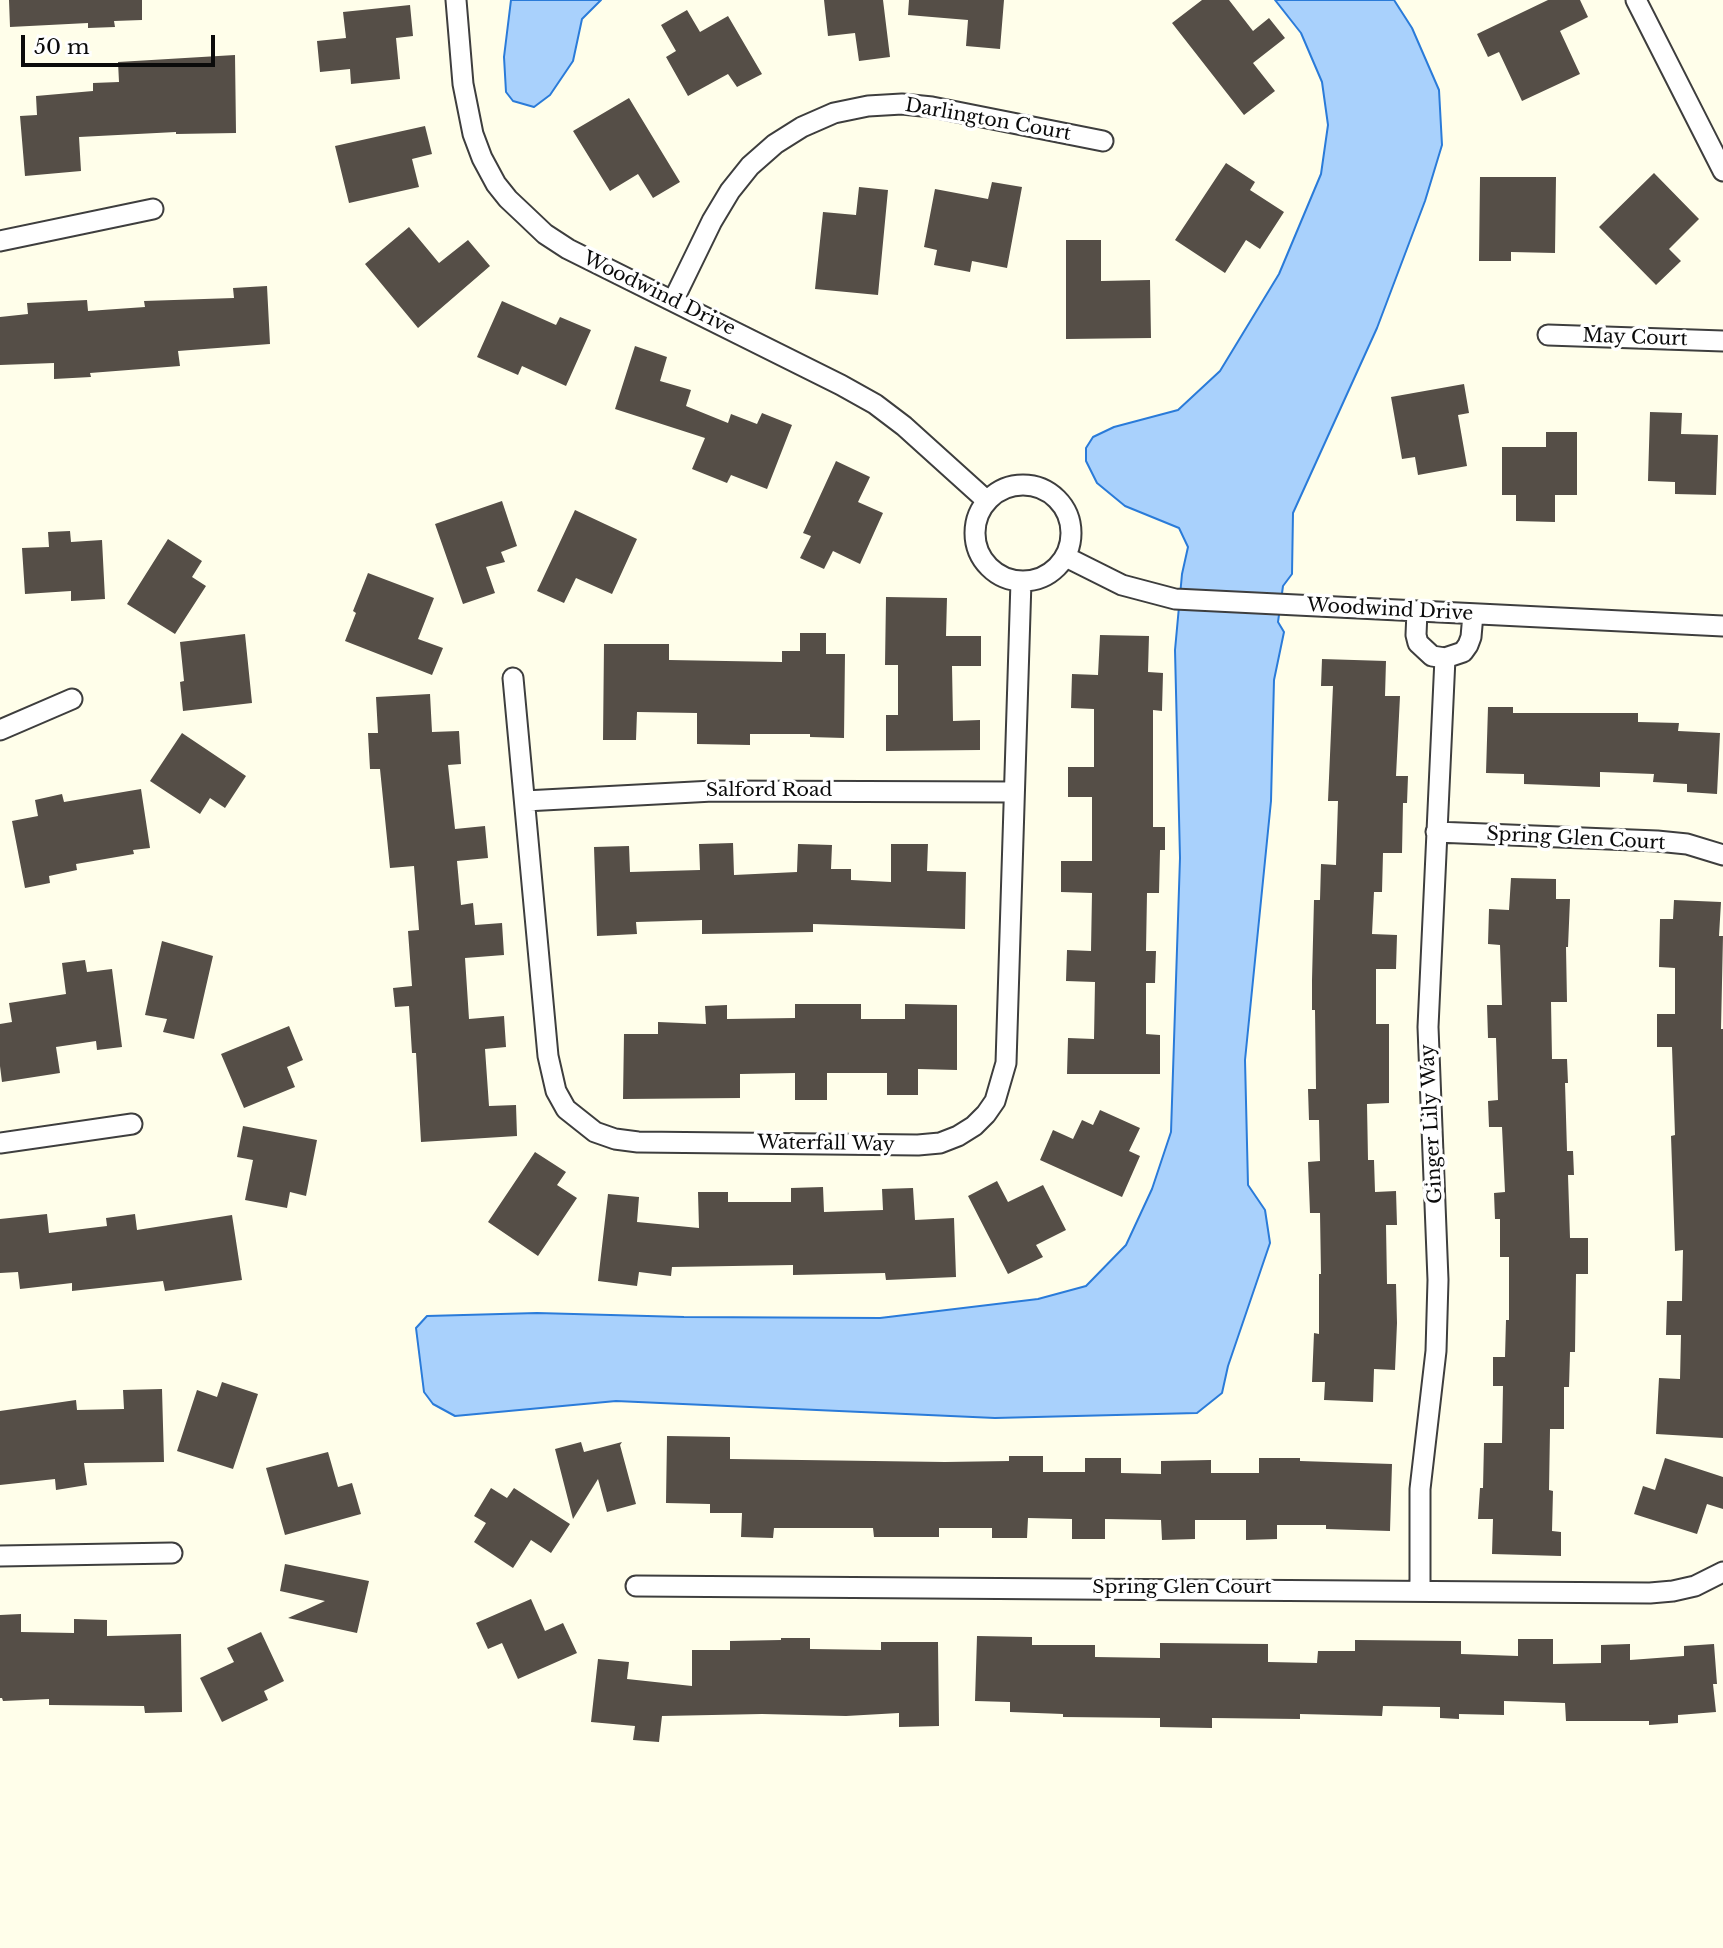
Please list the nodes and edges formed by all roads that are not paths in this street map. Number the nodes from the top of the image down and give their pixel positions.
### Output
1 (456, 0) edge
2 (1636, 0) edge
3 (1103, 141) dead end
4 (1723, 171) edge
5 (153, 209) dead end
6 (0, 241) edge
7 (673, 301) junction
8 (1548, 335) dead end
9 (1723, 341) edge
10 (986, 500) junction
11 (1066, 557) junction
12 (1021, 581) junction
13 (1417, 611) junction
14 (1474, 614) junction
15 (1723, 626) edge
16 (1444, 658) junction
17 (513, 678) dead end
18 (72, 699) dead end
19 (0, 730) edge
20 (1014, 792) junction
21 (524, 801) junction
22 (1436, 832) junction
23 (1721, 851) edge
24 (132, 1124) dead end
25 (0, 1143) edge
26 (172, 1553) dead end
27 (0, 1556) edge
28 (1723, 1572) edge
29 (636, 1586) dead end
30 (1420, 1590) junction

1 - 7 street, Woodwind Drive
2 - 4 street
3 - 7 street, Darlington Court
5 - 6 street
7 - 10 street, Woodwind Drive
8 - 9 street, May Court
10 - 11 street
10 - 12 street
11 - 12 street
11 - 13 street, Woodwind Drive
12 - 20 street, Waterfall Way
13 - 14 street, Woodwind Drive
13 - 16 street
14 - 15 street, Woodwind Drive
14 - 16 street
16 - 22 street, Ginger Lily Way
17 - 21 street, Waterfall Way
18 - 19 street
20 - 21 street, Salford Road
20 - 21 street, Waterfall Way
22 - 23 street, Spring Glen Court
22 - 30 street, Ginger Lily Way
24 - 25 street
26 - 27 street
28 - 30 street, Spring Glen Court
29 - 30 street, Spring Glen Court

